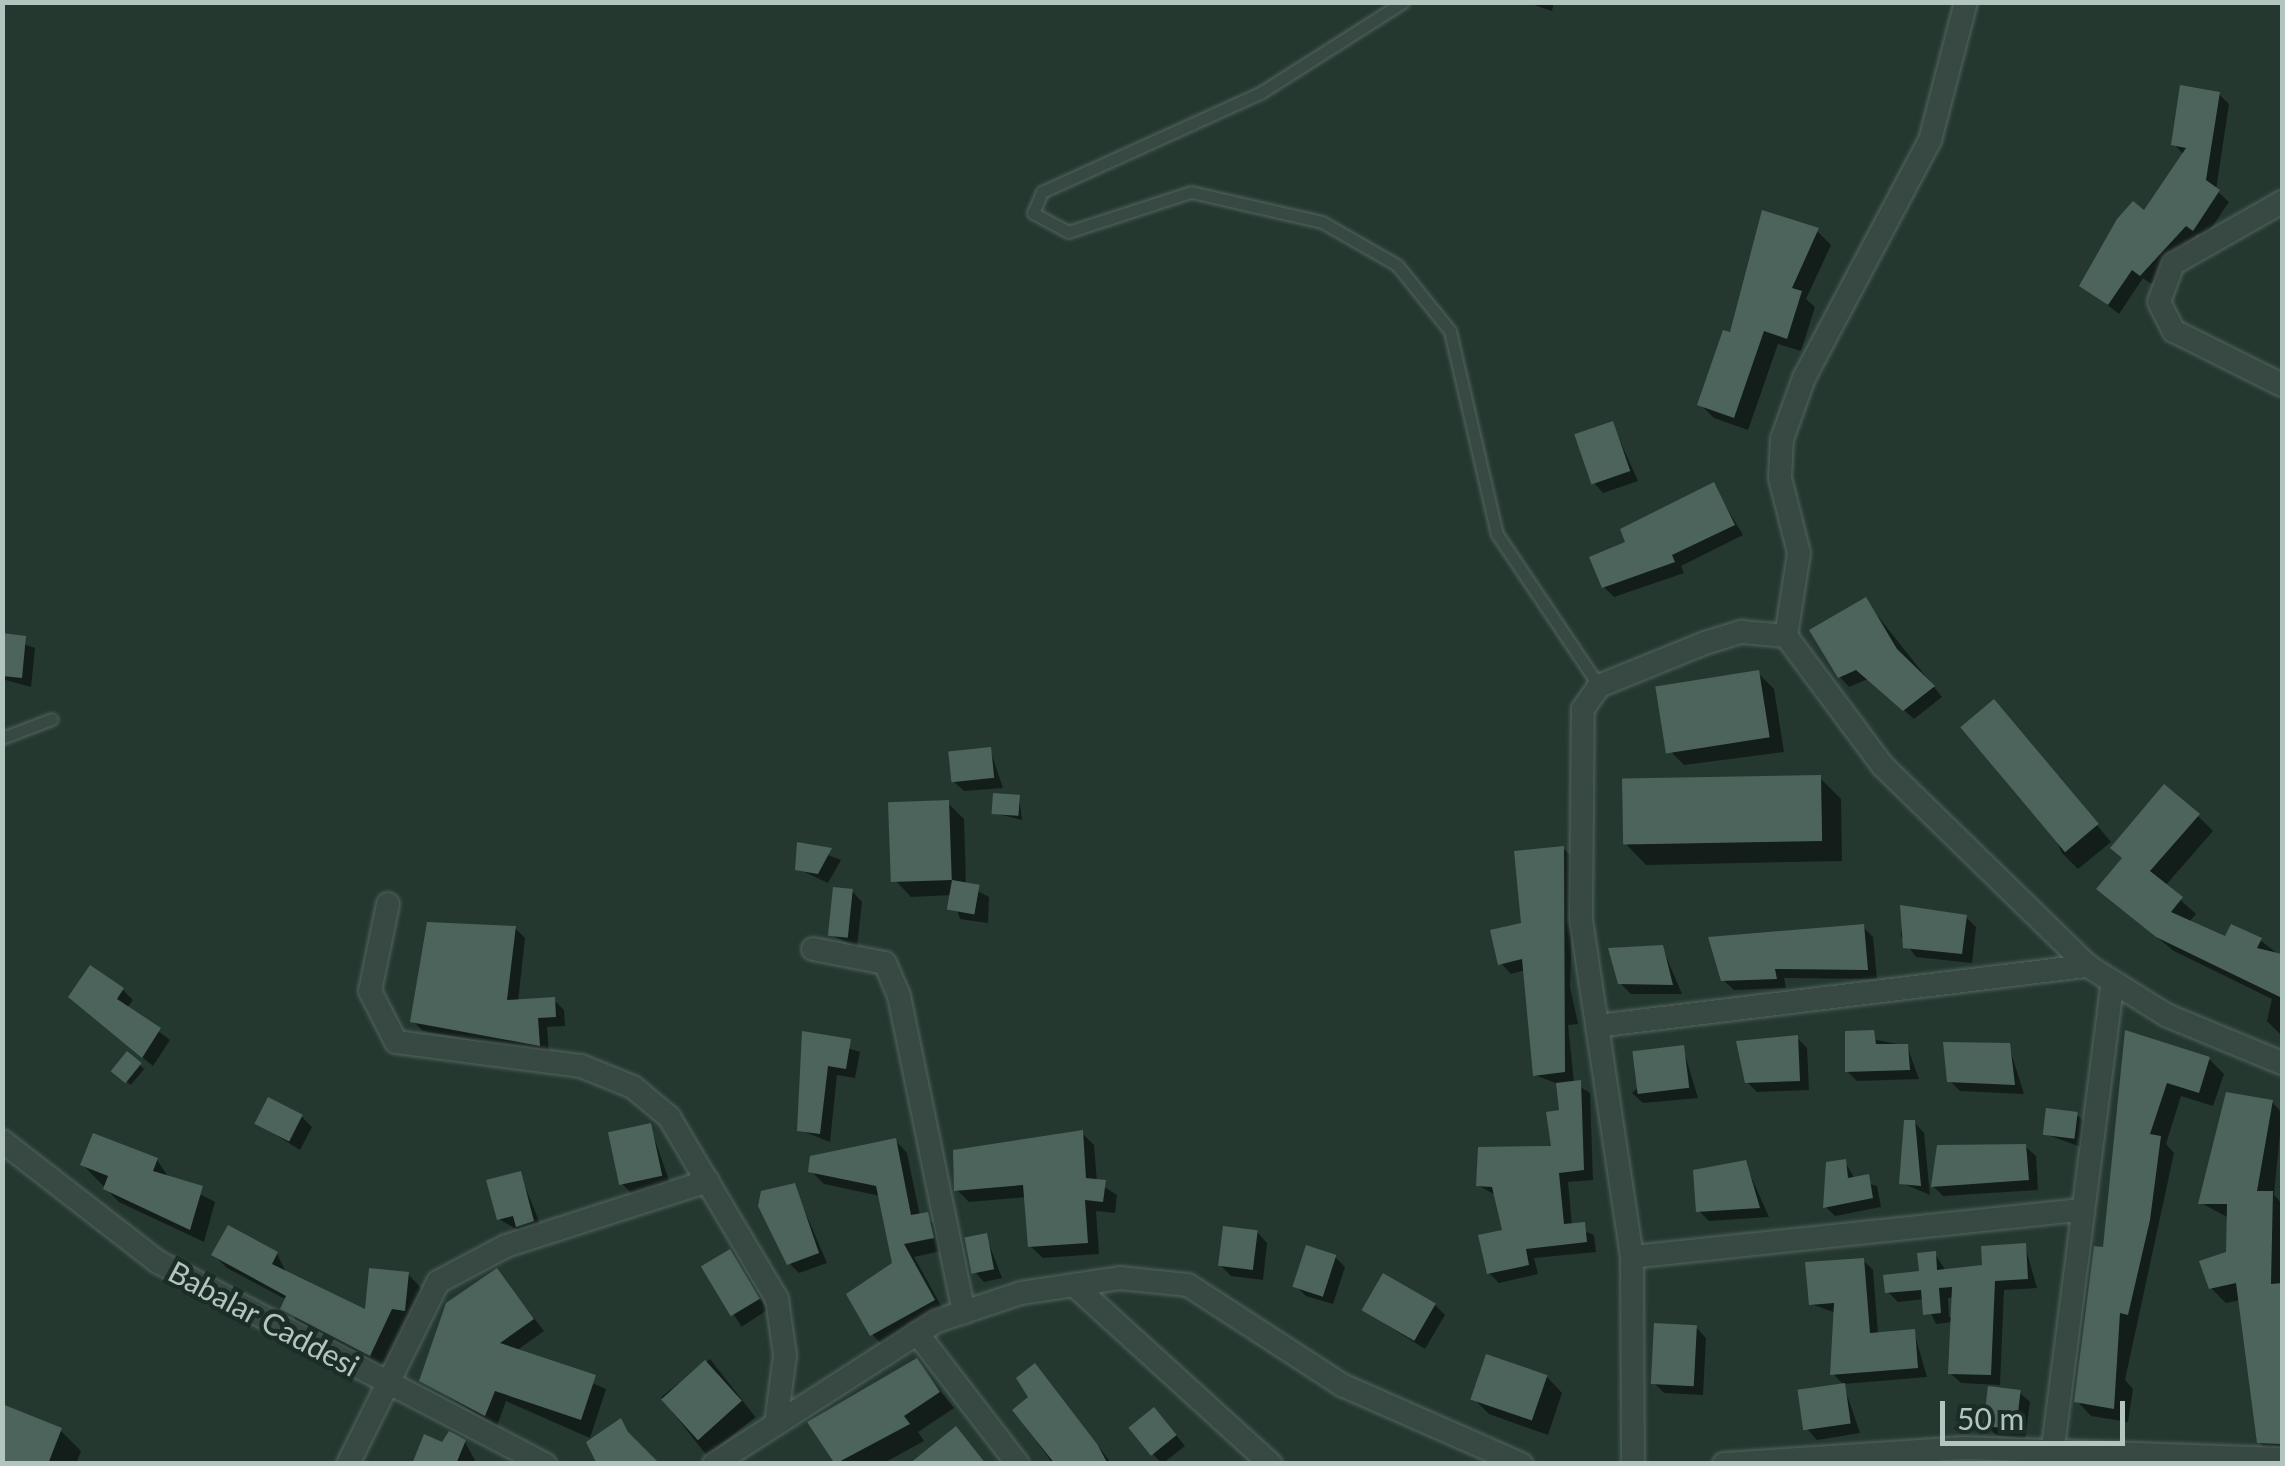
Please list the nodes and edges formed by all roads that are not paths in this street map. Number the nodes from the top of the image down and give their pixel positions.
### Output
1 (1403, 2) edge
2 (1966, 2) edge
3 (2282, 202) edge
4 (2282, 385) edge
5 (1786, 636) junction
6 (1599, 686) junction
7 (52, 719) dead end
8 (2, 738) edge
9 (388, 904) dead end
10 (812, 949) dead end
11 (2088, 966) junction
12 (2113, 982) junction
13 (1597, 1026) junction
14 (2282, 1063) edge
15 (2, 1141) edge
16 (708, 1181) junction
17 (2082, 1210) junction
18 (1632, 1257) junction
19 (1074, 1285) junction
20 (964, 1312) junction
21 (917, 1332) junction
22 (387, 1384) junction
23 (777, 1416) junction
24 (2049, 1456) edge
25 (2282, 1459) edge
26 (2257, 1463) edge
27 (348, 1464) edge
28 (546, 1464) edge
29 (714, 1464) edge
30 (1018, 1464) edge
31 (1271, 1464) edge
32 (1520, 1464) edge
33 (1633, 1464) edge
34 (1724, 1464) edge

1 - 6 lane
2 - 5 street
3 - 4 street
5 - 6 street
5 - 11 street
6 - 13 street
7 - 8 lane
9 - 16 street
10 - 20 street
11 - 12 street
11 - 13 street
12 - 14 street
12 - 17 street
13 - 18 street
15 - 22 street, Babalar Caddesi
16 - 22 street
16 - 23 street
17 - 18 street
17 - 24 street
18 - 33 street
19 - 20 street
19 - 31 street
19 - 32 street
20 - 21 street
21 - 23 street
21 - 30 street
22 - 27 street
22 - 28 street, Babalar Caddesi
23 - 29 street
24 - 26 street
24 - 34 street
25 - 26 street

